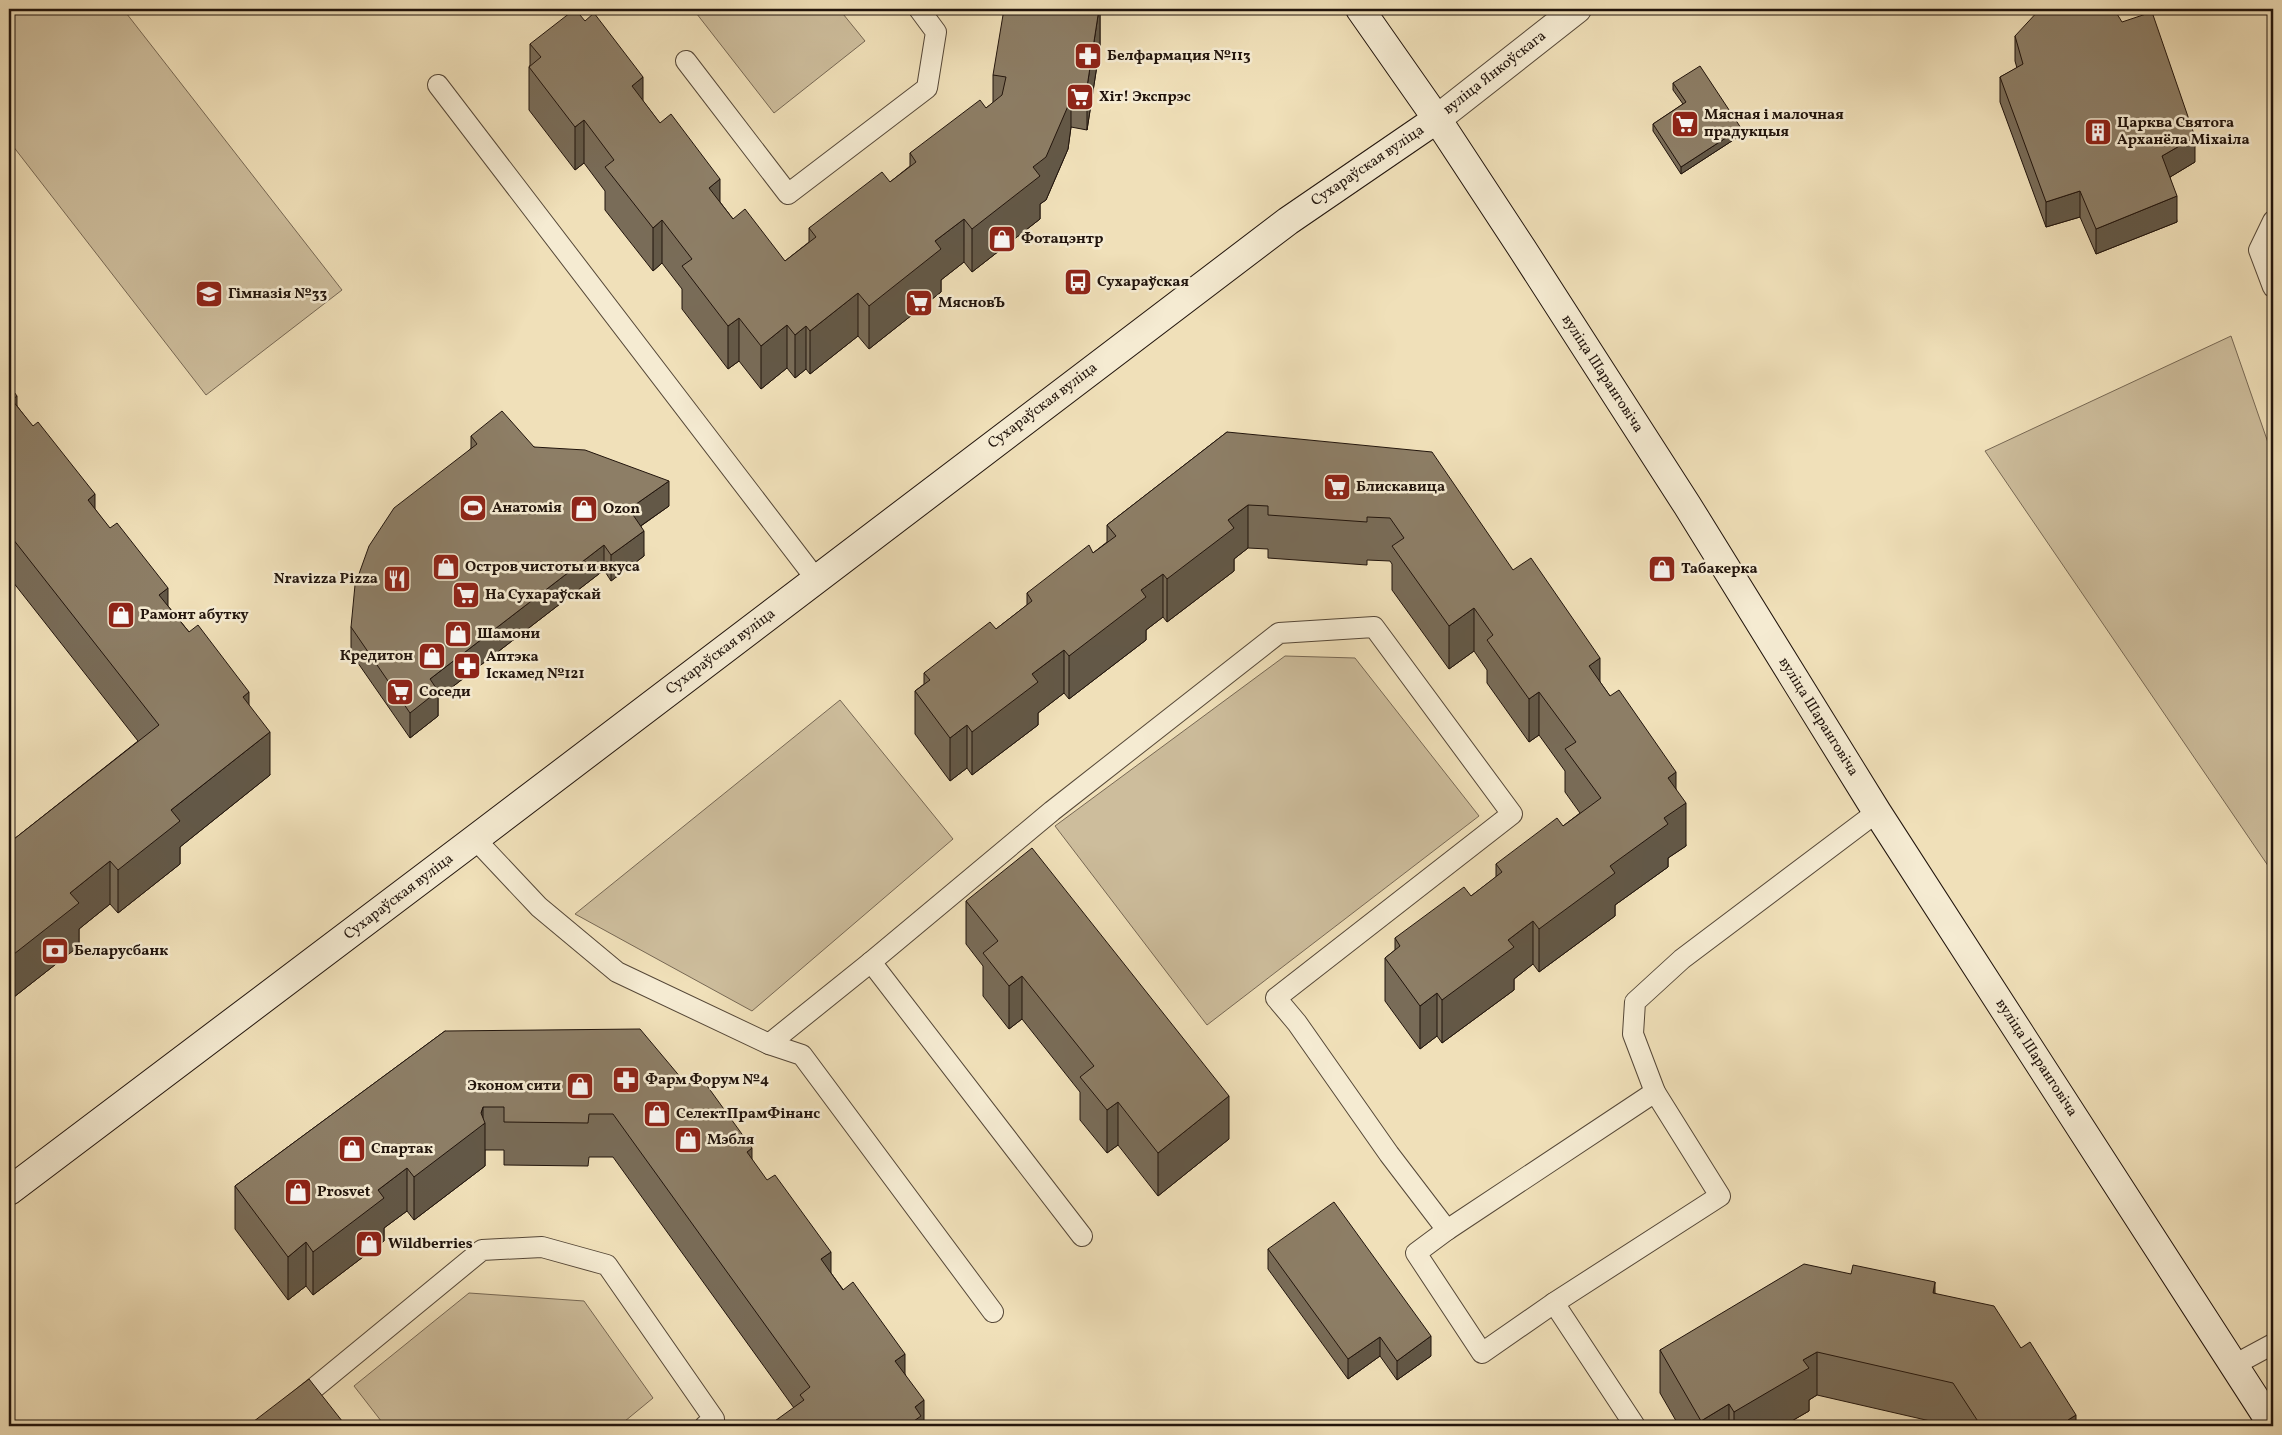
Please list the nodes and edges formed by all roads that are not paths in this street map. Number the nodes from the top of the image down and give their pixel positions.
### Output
1 (919, 9) edge
2 (1360, 9) edge
3 (1577, 9) edge
4 (686, 61) dead end
5 (438, 85) dead end
6 (1437, 119) junction
7 (2273, 221) edge
8 (2273, 287) edge
9 (816, 579) junction
10 (1877, 812) junction
11 (475, 839) junction
12 (871, 962) junction
13 (769, 1044) junction
14 (1655, 1092) junction
15 (9, 1191) edge
16 (1447, 1230) junction
17 (1082, 1236) dead end
18 (1554, 1303) junction
19 (993, 1312) dead end
20 (2273, 1344) edge
21 (2234, 1366) junction
22 (268, 1426) edge
23 (705, 1426) edge
24 (1635, 1426) edge
25 (2273, 1426) edge

1 - 4 lane
2 - 6 main road, вуліца Шаранговіча
3 - 6 main road, вуліца Янкоўскага
5 - 9 lane
6 - 9 main road, Сухараўская вуліца
6 - 10 main road, вуліца Шаранговіча
7 - 8 lane
9 - 11 main road, Сухараўская вуліца
10 - 14 lane
10 - 21 main road, вуліца Шаранговіча
11 - 13 lane
11 - 15 main road, Сухараўская вуліца
12 - 13 lane
12 - 16 lane
12 - 17 lane
13 - 19 lane
14 - 16 lane
14 - 18 lane
16 - 18 lane
18 - 24 lane
20 - 21 lane
21 - 25 main road, вуліца Шаранговіча
22 - 23 lane

